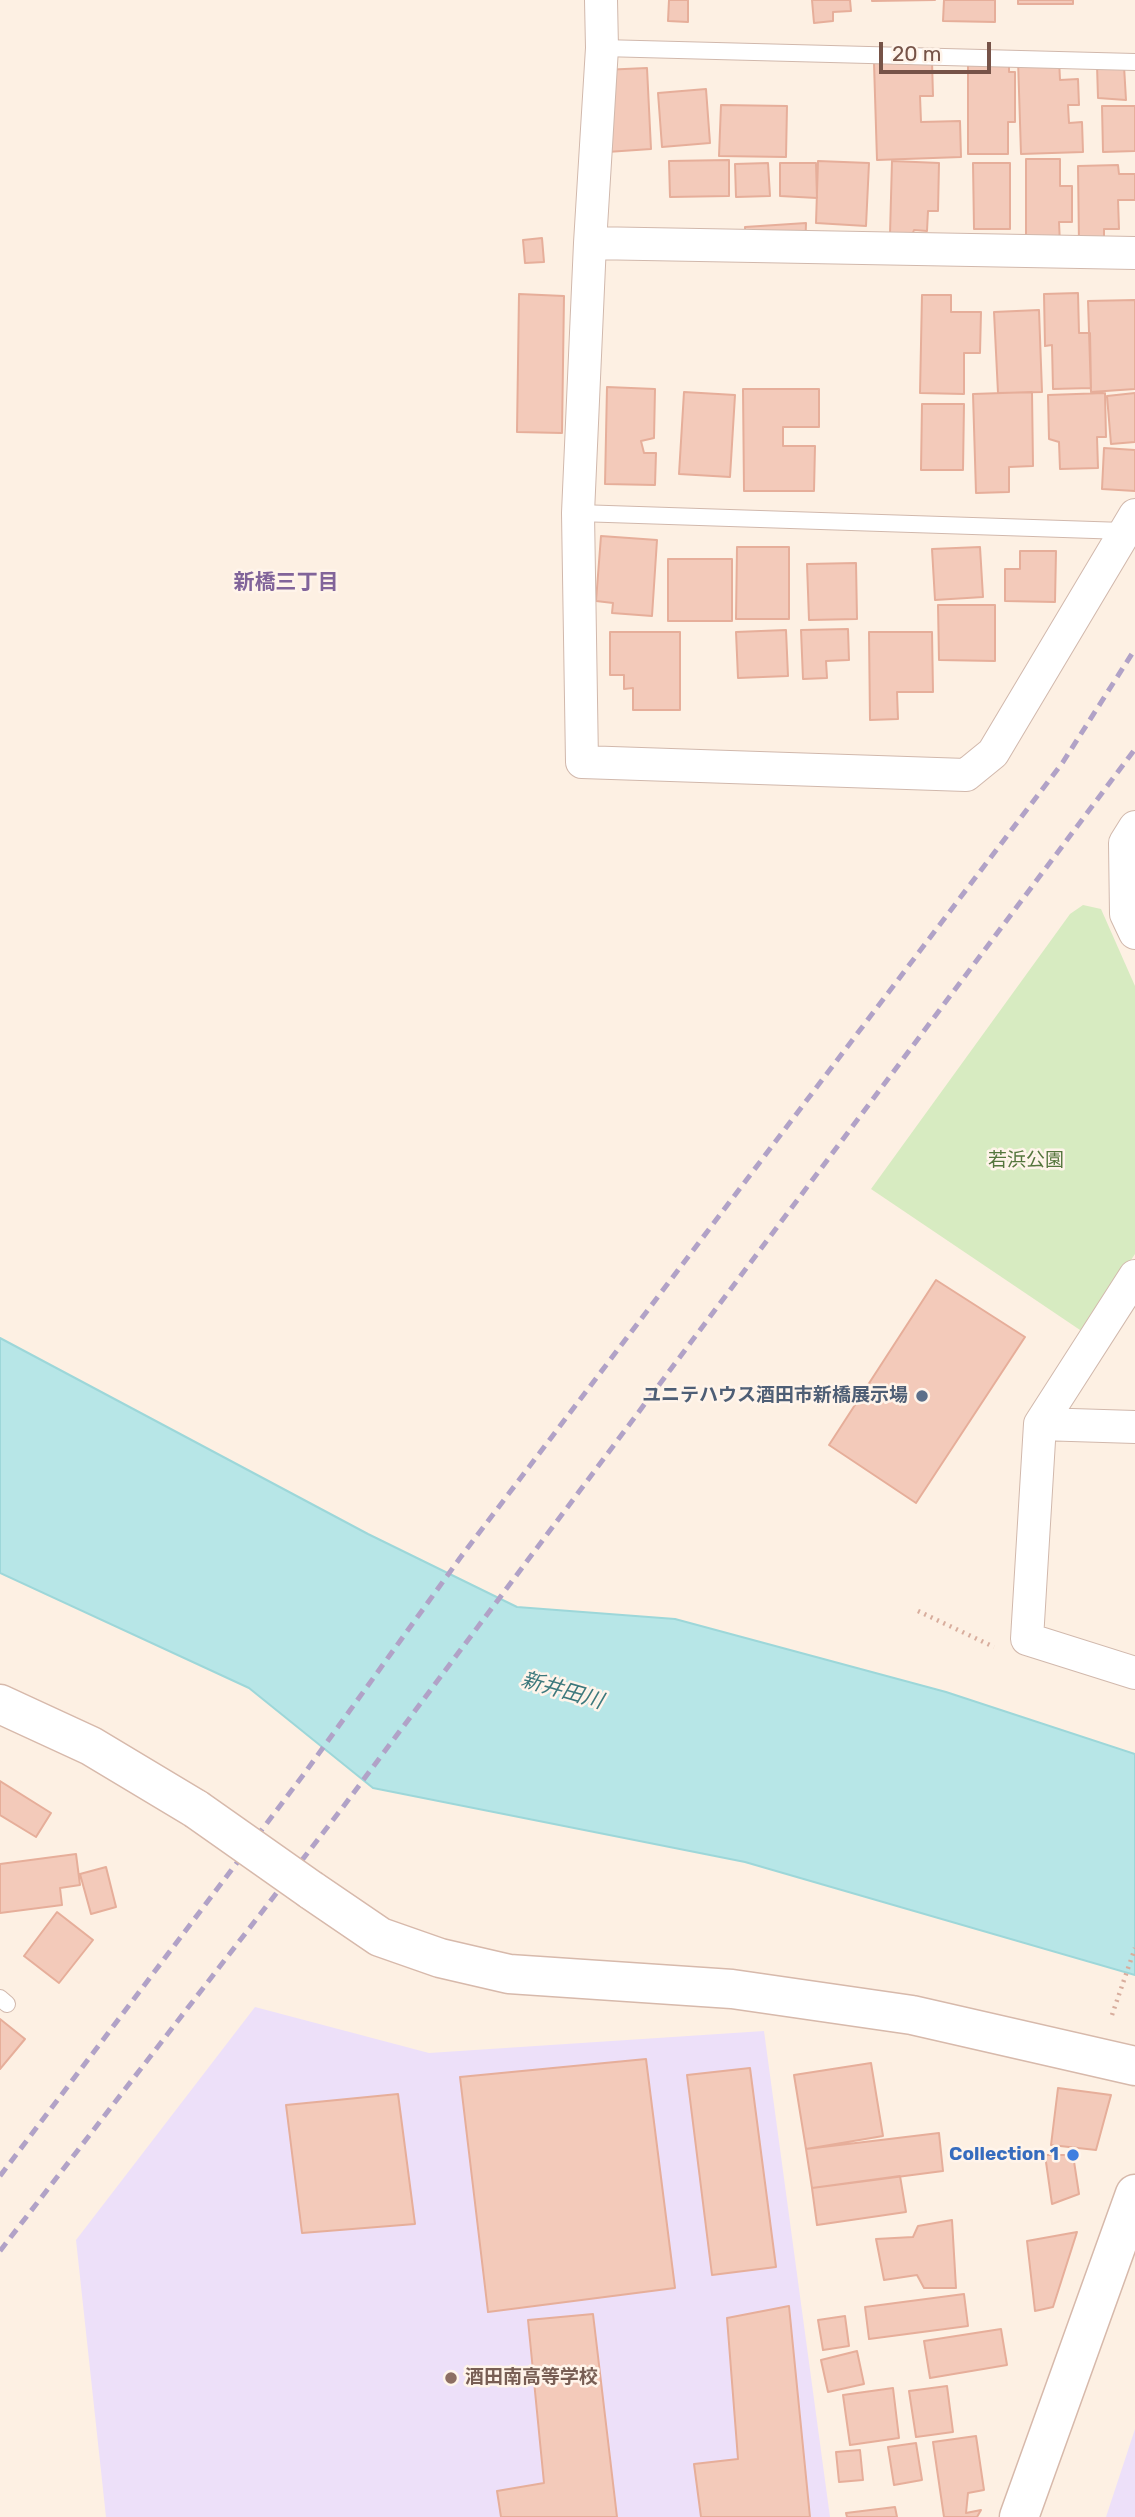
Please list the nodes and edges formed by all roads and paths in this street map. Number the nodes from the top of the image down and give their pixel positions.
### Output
1 (601, 0) edge
2 (602, 48) junction
3 (1135, 62) edge
4 (590, 243) junction
5 (1135, 253) edge
6 (578, 513) junction
7 (1130, 523) edge
8 (1132, 838) edge
9 (1135, 933) edge
10 (1135, 1276) edge
11 (1040, 1423) junction
12 (1135, 1427) edge
13 (1135, 1673) edge
14 (0, 1704) edge
15 (1135, 1948) edge
16 (1112, 2015) dead end
17 (1135, 2066) edge
18 (1135, 2194) edge
19 (1019, 2517) edge

1 - 2 street
2 - 3 lane
2 - 4 street
4 - 5 street
4 - 6 street
6 - 7 lane
6 - 7 street
8 - 9 street
10 - 11 street
11 - 12 street
11 - 13 street
14 - 17 street, bridge
15 - 16 path
18 - 19 street

